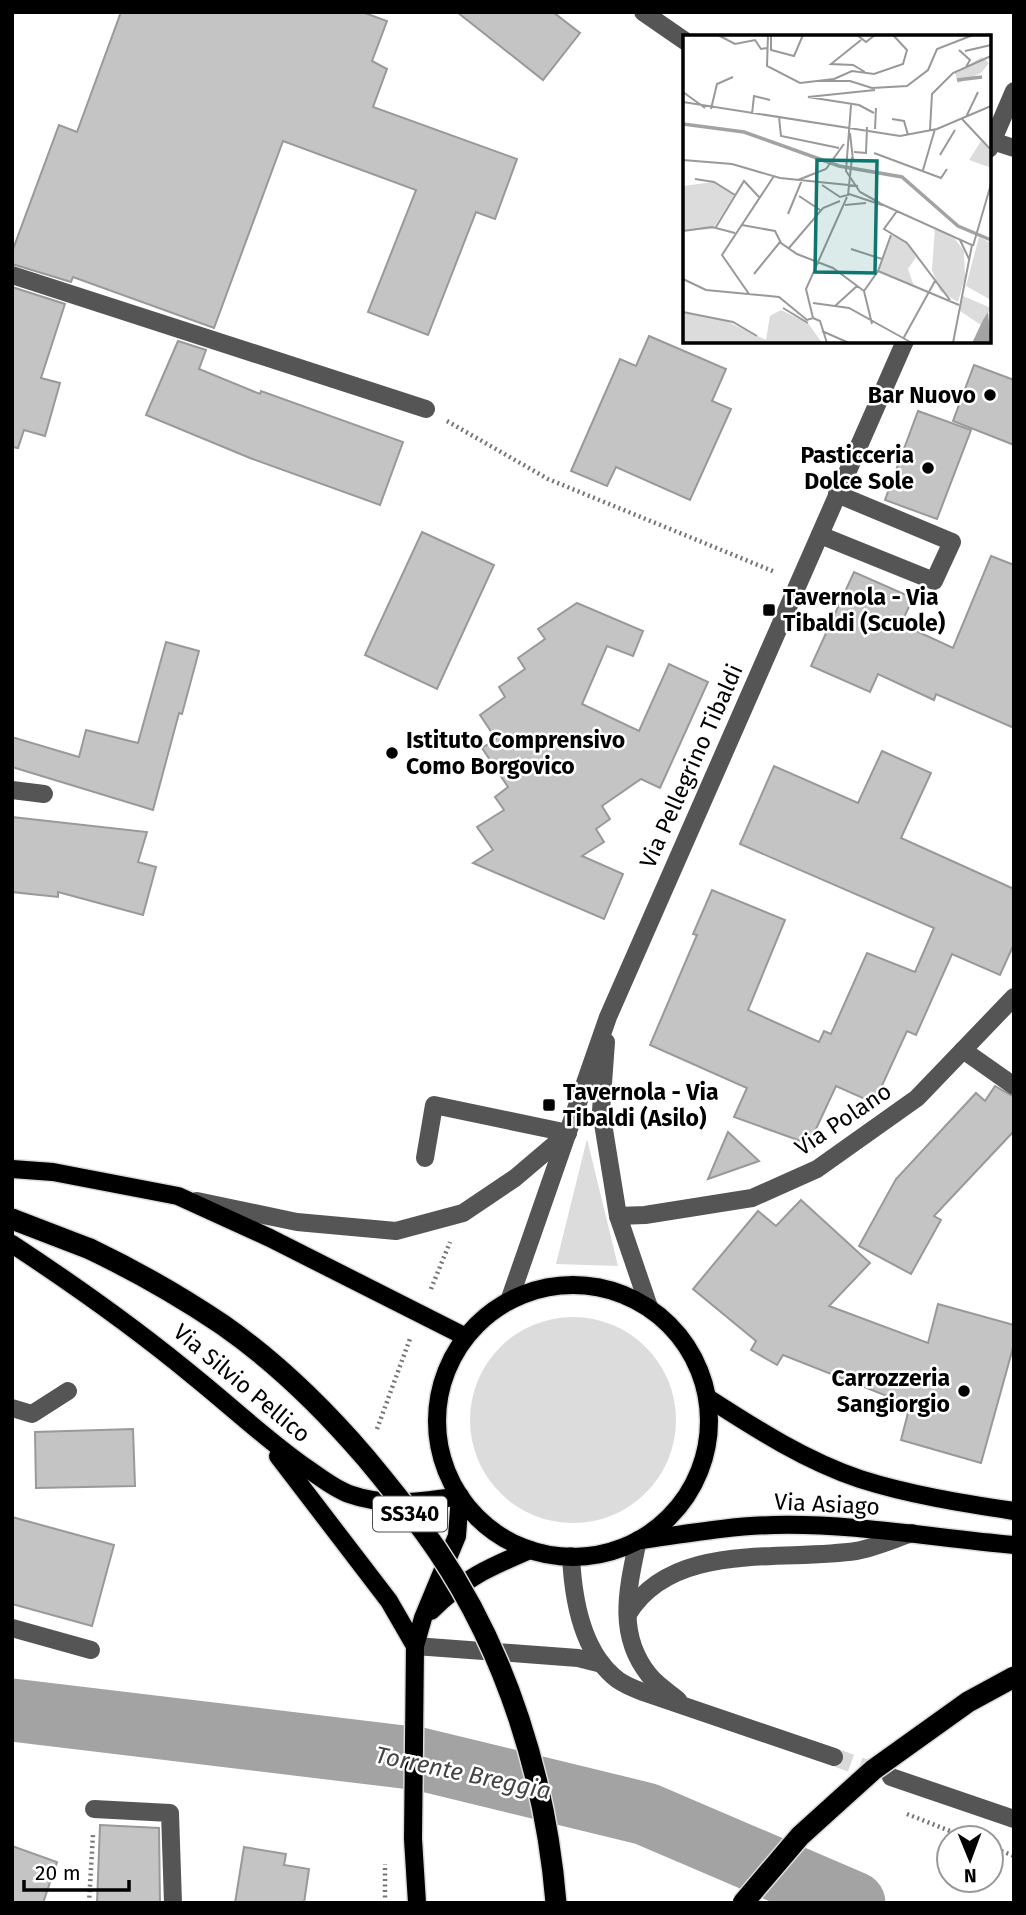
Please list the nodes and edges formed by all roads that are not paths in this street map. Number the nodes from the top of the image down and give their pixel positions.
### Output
1 (643, 12) edge
2 (683, 40) edge
3 (1014, 91) edge
4 (991, 141) edge
5 (991, 143) edge
6 (1014, 148) edge
7 (12, 275) edge
8 (904, 343) edge
9 (426, 409) road end
10 (837, 494) junction
11 (820, 535) junction
12 (12, 790) edge
13 (44, 794) dead end
14 (1014, 997) edge
15 (608, 1017) junction
16 (962, 1050) junction
17 (1014, 1086) edge
18 (568, 1133) junction
19 (425, 1158) dead end
20 (12, 1169) edge
21 (178, 1196) junction
22 (618, 1216) junction
23 (12, 1219) edge
24 (12, 1244) edge
25 (509, 1301) junction
26 (649, 1307) junction
27 (466, 1337) junction
28 (68, 1391) dead end
29 (708, 1398) junction
30 (12, 1408) edge
31 (259, 1431) junction
32 (460, 1496) junction
33 (1014, 1511) edge
34 (912, 1534) junction
35 (638, 1540) junction
36 (1014, 1545) edge
37 (530, 1549) junction
38 (571, 1556) junction
39 (628, 1614) junction
40 (423, 1618) junction
41 (12, 1628) edge
42 (415, 1646) junction
43 (91, 1650) dead end
44 (602, 1664) junction
45 (1014, 1677) edge
46 (686, 1706) junction
47 (834, 1758) tunnel mouth
48 (891, 1777) tunnel mouth
49 (94, 1809) road end
50 (1014, 1819) edge
51 (173, 1903) edge
52 (415, 1903) edge
53 (556, 1903) edge
54 (743, 1903) edge

1 - 2 street
3 - 4 street
5 - 6 street
7 - 9 street
8 - 10 street, Via Pellegrino Tibaldi
10 - 11 street, Via Pellegrino Tibaldi
10 - 11 street
11 - 15 street, Via Pellegrino Tibaldi
12 - 13 street
14 - 16 street, Via Polano
15 - 18 street, Via Pellegrino Tibaldi
15 - 22 street, Via Pellegrino Tibaldi
16 - 17 street
16 - 22 street, Via Polano
18 - 19 street
18 - 21 street
18 - 25 street, Via Pellegrino Tibaldi
20 - 21 main road
21 - 27 main road
22 - 26 street, Via Pellegrino Tibaldi
23 - 53 highway, SS340, bridge
24 - 31 main road, Via Silvio Pellico
25 - 26 main road
25 - 27 main road
26 - 29 main road
27 - 32 main road
28 - 30 street
29 - 33 main road, Via Asiago
29 - 35 main road
31 - 32 main road, Via Silvio Pellico
31 - 42 main road
32 - 37 main road
32 - 40 main road
34 - 35 main road, Via Asiago
34 - 36 main road, Via Asiago
34 - 39 street
35 - 38 main road
35 - 39 street
37 - 38 main road
37 - 40 main road
38 - 44 street
39 - 46 street
40 - 42 main road
41 - 43 street
42 - 44 street
42 - 52 main road
44 - 46 street
45 - 54 highway, bridge
46 - 47 street
48 - 50 street
49 - 51 street

